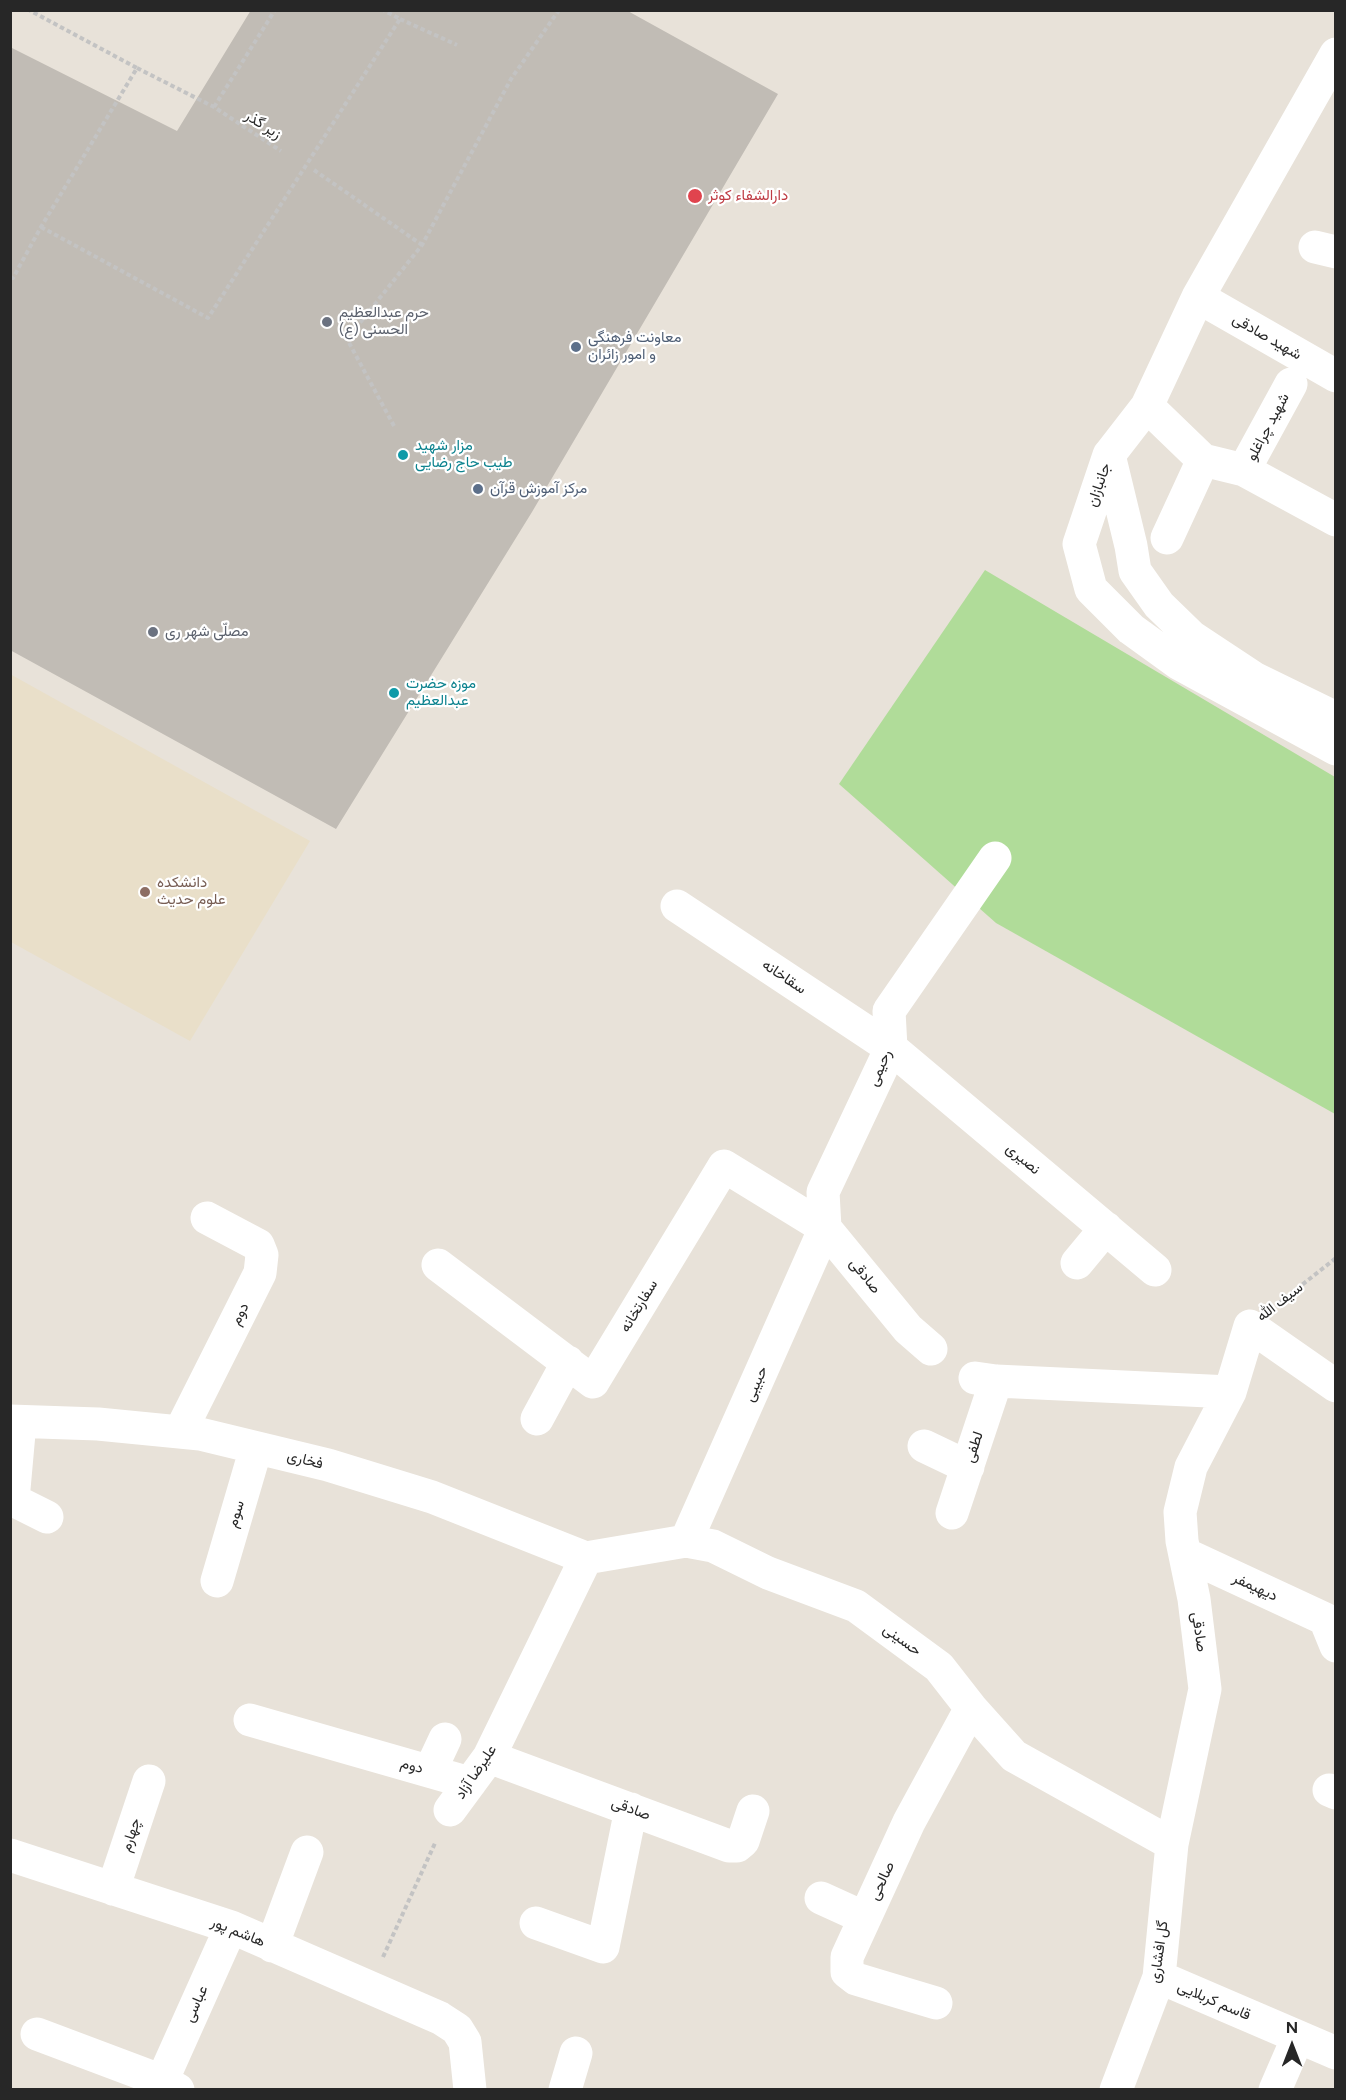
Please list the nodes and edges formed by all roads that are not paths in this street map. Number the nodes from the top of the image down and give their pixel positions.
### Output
1 (1335, 54) edge
2 (1198, 297) junction
3 (1335, 376) edge
4 (1291, 384) dead end
5 (1147, 406) junction
6 (1109, 455) junction
7 (1203, 460) junction
8 (1244, 470) junction
9 (1335, 520) edge
10 (1167, 538) dead end
11 (1335, 718) edge
12 (1335, 749) edge
13 (995, 858) dead end
14 (677, 906) dead end
15 (891, 1048) junction
16 (207, 1218) dead end
17 (825, 1228) junction
18 (1106, 1228) junction
19 (1077, 1263) dead end
20 (438, 1265) dead end
21 (1155, 1270) dead end
22 (931, 1349) dead end
23 (568, 1362) junction
24 (1335, 1386) edge
25 (1230, 1392) junction
26 (537, 1419) dead end
27 (15, 1422) edge
28 (1213, 1424) joint
29 (180, 1432) junction
30 (924, 1446) dead end
31 (256, 1448) junction
32 (968, 1467) junction
33 (952, 1513) dead end
34 (46, 1517) dead end
35 (686, 1541) junction
36 (1185, 1554) junction
37 (585, 1558) junction
38 (216, 1581) dead end
39 (1330, 1632) edge
40 (970, 1708) junction
41 (249, 1720) dead end
42 (445, 1739) dead end
43 (489, 1756) junction
44 (430, 1772) junction
45 (148, 1781) dead end
46 (470, 1783) junction
47 (631, 1809) junction
48 (450, 1810) road end
49 (753, 1811) dead end
50 (1172, 1844) junction
51 (307, 1852) dead end
52 (10, 1856) edge
53 (113, 1888) junction
54 (820, 1898) dead end
55 (865, 1918) junction
56 (536, 1923) dead end
57 (231, 1927) junction
58 (272, 1946) junction
59 (1159, 1977) junction
60 (936, 2003) dead end
61 (37, 2034) dead end
62 (1298, 2037) junction
63 (576, 2053) dead end
64 (1335, 2053) edge
65 (170, 2085) edge
66 (470, 2090) edge
67 (565, 2090) edge
68 (1116, 2090) edge
69 (1275, 2090) edge

1 - 2 street
2 - 3 street, شهید صادقی
2 - 5 street
4 - 8 street, شهید چراغلو
5 - 6 street
5 - 7 street
6 - 11 street, جانبازان
6 - 12 street, جانبازان
7 - 8 street, شهید چراغلو
7 - 10 street
8 - 9 street, شهید چراغلو
13 - 15 street, رحیمی
14 - 15 street, سقاخانه
15 - 17 street, رحیمی
15 - 18 street, نصیری
16 - 29 street, دوم
17 - 22 street, صادقی
17 - 23 street, سفارتخانه
17 - 35 street, حبیبی
18 - 19 street
18 - 21 street, نصیری
20 - 23 street, سفارتخانه
23 - 26 street
24 - 25 street, سیف الله
25 - 28 street, سیف الله
25 - 32 street, لطفی
27 - 29 street, فخاری
27 - 34 street
28 - 36 street, صادقی
29 - 31 street, فخاری
30 - 32 street
31 - 37 street, فخاری
31 - 38 street, سوم
32 - 33 street, لطفی
35 - 37 street, حسینی
35 - 40 street, حسینی
36 - 39 street, دیهیمفر
36 - 50 street, صادقی
37 - 43 street, علیرضا آزاد
40 - 50 street, حسینی
40 - 55 street, صالحی
41 - 44 street, دوم
42 - 44 street
43 - 46 street, علیرضا آزاد
43 - 47 street, صادقی
44 - 46 street, دوم
45 - 53 street, چهارم
46 - 48 street, علیرضا آزاد
47 - 49 street, صادقی
47 - 56 street
50 - 59 street, گل افشاری
51 - 58 street
52 - 53 street, هاشم پور
53 - 57 street, هاشم پور
54 - 55 street
55 - 60 street, صالحی
57 - 58 street, هاشم پور
57 - 65 street, عباسی
58 - 66 street, هاشم پور
59 - 62 street, قاسم کربلایی
59 - 68 street, گل افشاری
61 - 65 street, عباسی
62 - 64 street, قاسم کربلایی
62 - 69 street
63 - 67 street

